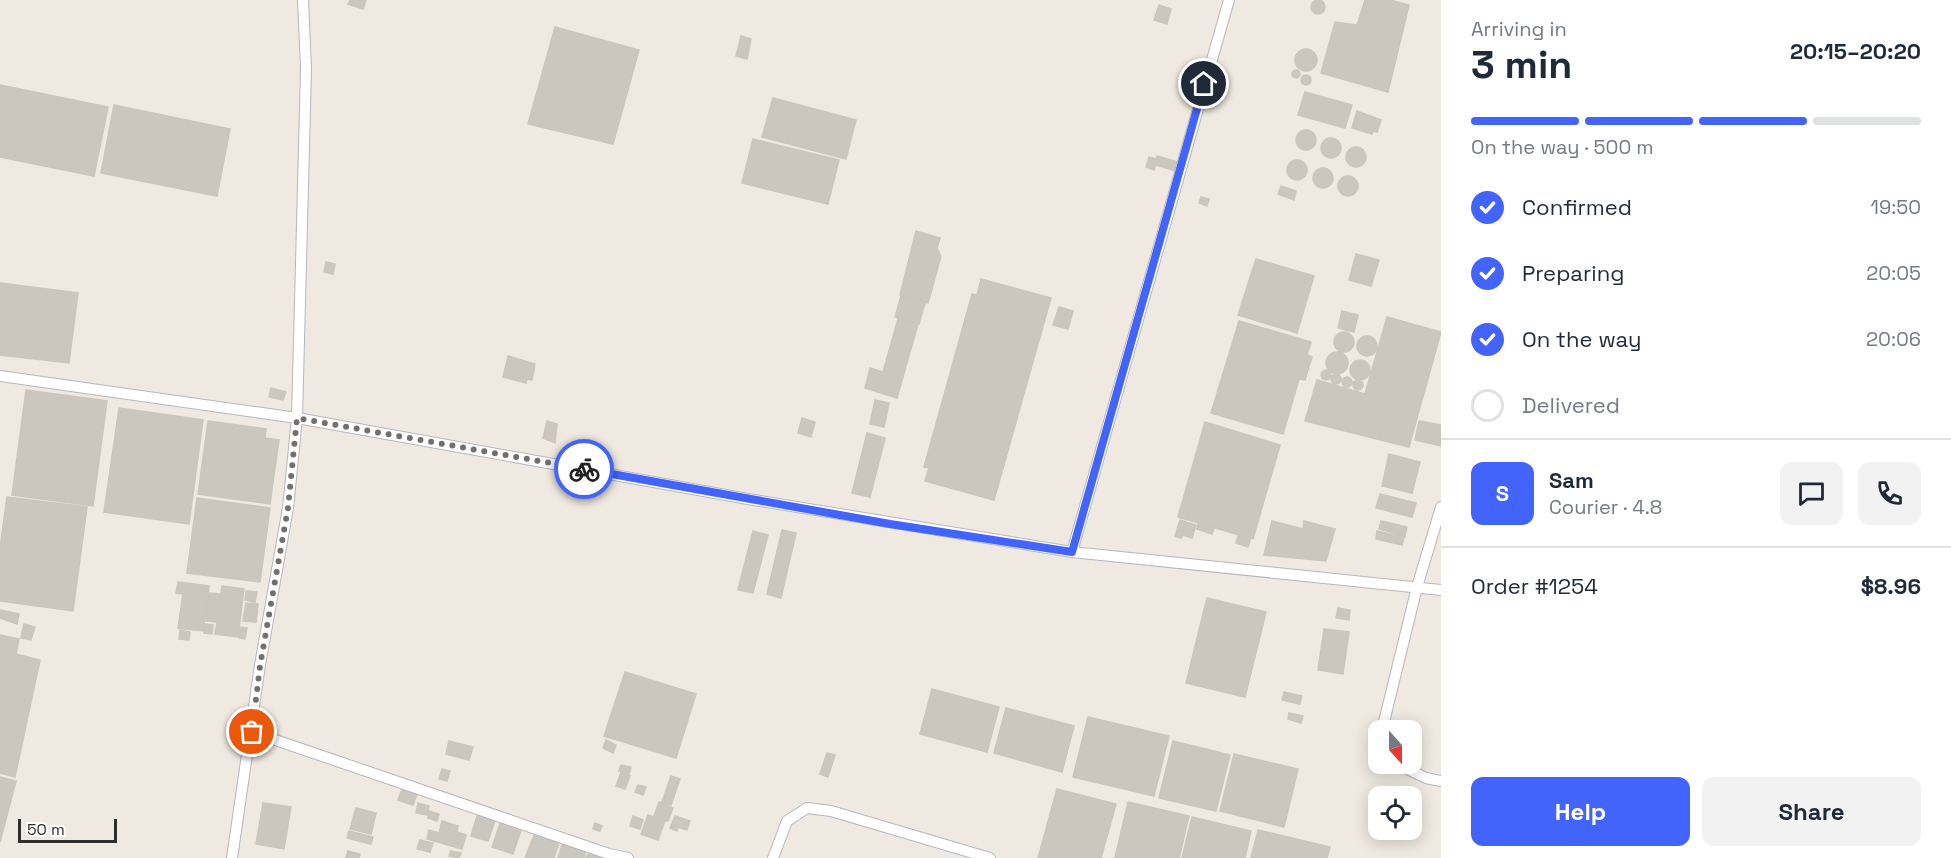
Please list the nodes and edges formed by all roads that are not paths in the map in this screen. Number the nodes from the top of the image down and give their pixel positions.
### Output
1 (303, 0) edge
2 (1229, 0) edge
3 (0, 376) edge
4 (297, 418) junction
5 (1441, 507) edge
6 (1072, 552) junction
7 (1417, 587) junction
8 (1441, 590) edge
9 (1384, 720) edge
10 (252, 732) junction
11 (1418, 774) edge
12 (1441, 781) edge
13 (232, 858) edge
14 (628, 858) edge
15 (773, 858) edge
16 (990, 858) edge

1 - 4 street
2 - 6 street
3 - 4 street
4 - 6 street
4 - 10 street
5 - 7 street
6 - 7 street
7 - 8 street
7 - 9 street
10 - 13 street
10 - 14 street
11 - 12 street
15 - 16 street

